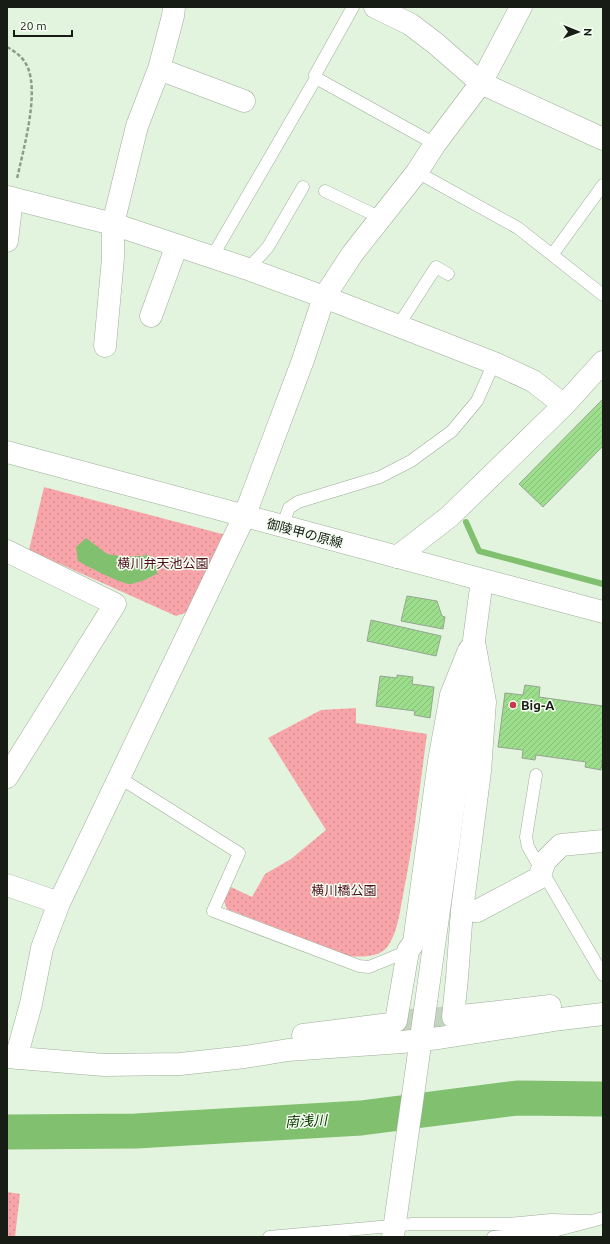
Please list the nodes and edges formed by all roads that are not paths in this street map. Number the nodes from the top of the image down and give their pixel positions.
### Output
1 (174, 7) edge
2 (353, 7) edge
3 (375, 7) edge
4 (521, 7) edge
5 (158, 69) junction
6 (316, 78) junction
7 (481, 83) junction
8 (244, 101) dead end
9 (603, 139) edge
10 (435, 144) junction
11 (417, 172) junction
12 (603, 185) edge
13 (303, 187) dead end
14 (325, 191) dead end
15 (10, 198) edge
16 (381, 218) junction
17 (113, 224) junction
18 (7, 241) edge
19 (177, 245) junction
20 (552, 254) junction
21 (212, 257) junction
22 (248, 269) junction
23 (448, 274) dead end
24 (603, 295) edge
25 (324, 297) junction
26 (151, 316) dead end
27 (398, 326) junction
28 (105, 346) dead end
29 (494, 362) junction
30 (603, 362) edge
31 (564, 404) junction
32 (7, 452) edge
33 (244, 517) junction
34 (282, 527) junction
35 (7, 551) edge
36 (397, 558) junction
37 (482, 580) junction
38 (603, 612) edge
39 (474, 640) junction
40 (536, 775) dead end
41 (7, 777) edge
42 (120, 778) junction
43 (603, 841) edge
44 (542, 869) junction
45 (7, 885) edge
46 (59, 903) junction
47 (462, 910) junction
48 (408, 951) junction
49 (603, 975) edge
50 (601, 1014) edge
51 (420, 1043) junction
52 (245, 1057) junction
53 (11, 1058) edge
54 (603, 1218) edge
55 (588, 1221) junction
56 (394, 1228) edge
57 (270, 1237) edge
58 (493, 1237) edge

1 - 5 street
2 - 6 lane
3 - 7 street
4 - 7 street
5 - 8 street
5 - 17 street
6 - 10 lane
6 - 21 lane
7 - 9 street
7 - 10 street
10 - 11 street
11 - 16 street
11 - 20 lane
12 - 20 lane
13 - 22 lane
14 - 16 lane
15 - 17 street
15 - 18 street
16 - 25 street
17 - 19 street
17 - 28 street
19 - 21 street
19 - 26 street
20 - 24 lane
21 - 22 street
22 - 25 street
23 - 27 lane
25 - 27 street
25 - 33 street
27 - 29 street
29 - 31 street
29 - 34 lane
30 - 31 street
31 - 36 street
32 - 33 street, 御陵甲の原線
33 - 34 street, 御陵甲の原線
33 - 42 street
34 - 36 street, 御陵甲の原線
35 - 41 street
36 - 37 street, 御陵甲の原線
37 - 38 street, 御陵甲の原線
37 - 39 street
39 - 47 street
39 - 48 street
39 - 51 street
40 - 44 lane
42 - 46 street
42 - 48 lane
43 - 44 street
44 - 47 street
44 - 49 lane
45 - 46 street
46 - 53 street
47 - 50 street
48 - 52 street
50 - 51 street
51 - 52 street
51 - 56 street
52 - 53 street
54 - 55 lane
55 - 56 lane
55 - 58 lane
56 - 57 lane

